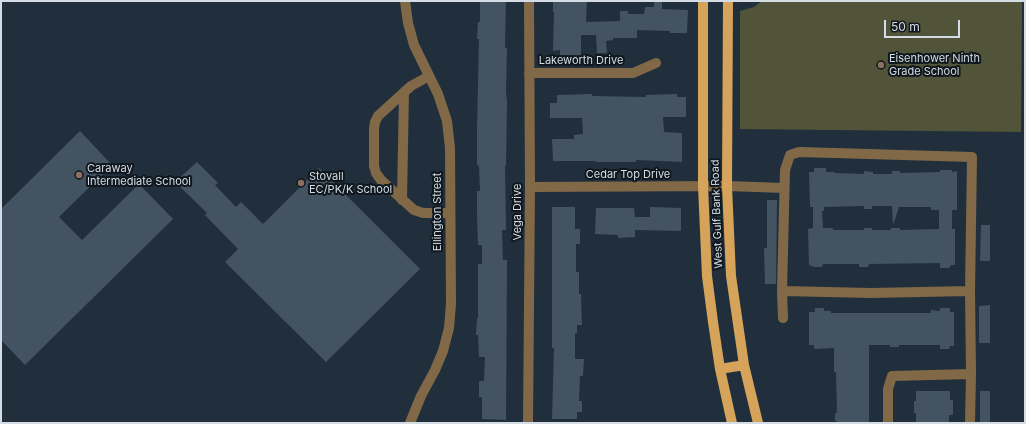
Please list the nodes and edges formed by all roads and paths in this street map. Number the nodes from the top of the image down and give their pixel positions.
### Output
1 (405, 1) edge
2 (529, 1) edge
3 (703, 1) edge
4 (728, 1) edge
5 (656, 63) dead end
6 (529, 73) junction
7 (429, 76) junction
8 (404, 92) junction
9 (703, 186) junction
10 (727, 186) junction
11 (530, 187) junction
12 (784, 188) junction
13 (402, 200) junction
14 (450, 213) junction
15 (782, 291) junction
16 (970, 292) junction
17 (783, 318) dead end
18 (744, 365) junction
19 (720, 369) junction
20 (971, 374) junction
21 (410, 423) edge
22 (528, 423) edge
23 (732, 423) edge
24 (758, 423) edge
25 (888, 423) edge
26 (970, 423) edge

1 - 7 street, Ellington Street
2 - 6 street, Vega Drive
3 - 9 main road, West Gulf Bank Road
4 - 10 main road, West Gulf Bank Road
5 - 6 street, Lakeworth Drive
6 - 11 street, Vega Drive
7 - 8 street
7 - 14 street, Ellington Street
8 - 13 street
8 - 13 street
9 - 10 street, Cedar Top Drive
9 - 11 street, Cedar Top Drive
9 - 19 main road, West Gulf Bank Road
10 - 12 street, Cedar Top Drive
10 - 18 main road, West Gulf Bank Road
11 - 22 street, Vega Drive
12 - 15 street
12 - 16 street
13 - 14 street
14 - 21 street, Ellington Street
15 - 16 street
15 - 17 street
16 - 20 street
18 - 19 main road
18 - 24 main road, West Gulf Bank Road
19 - 23 main road, West Gulf Bank Road
20 - 25 street
20 - 26 street

